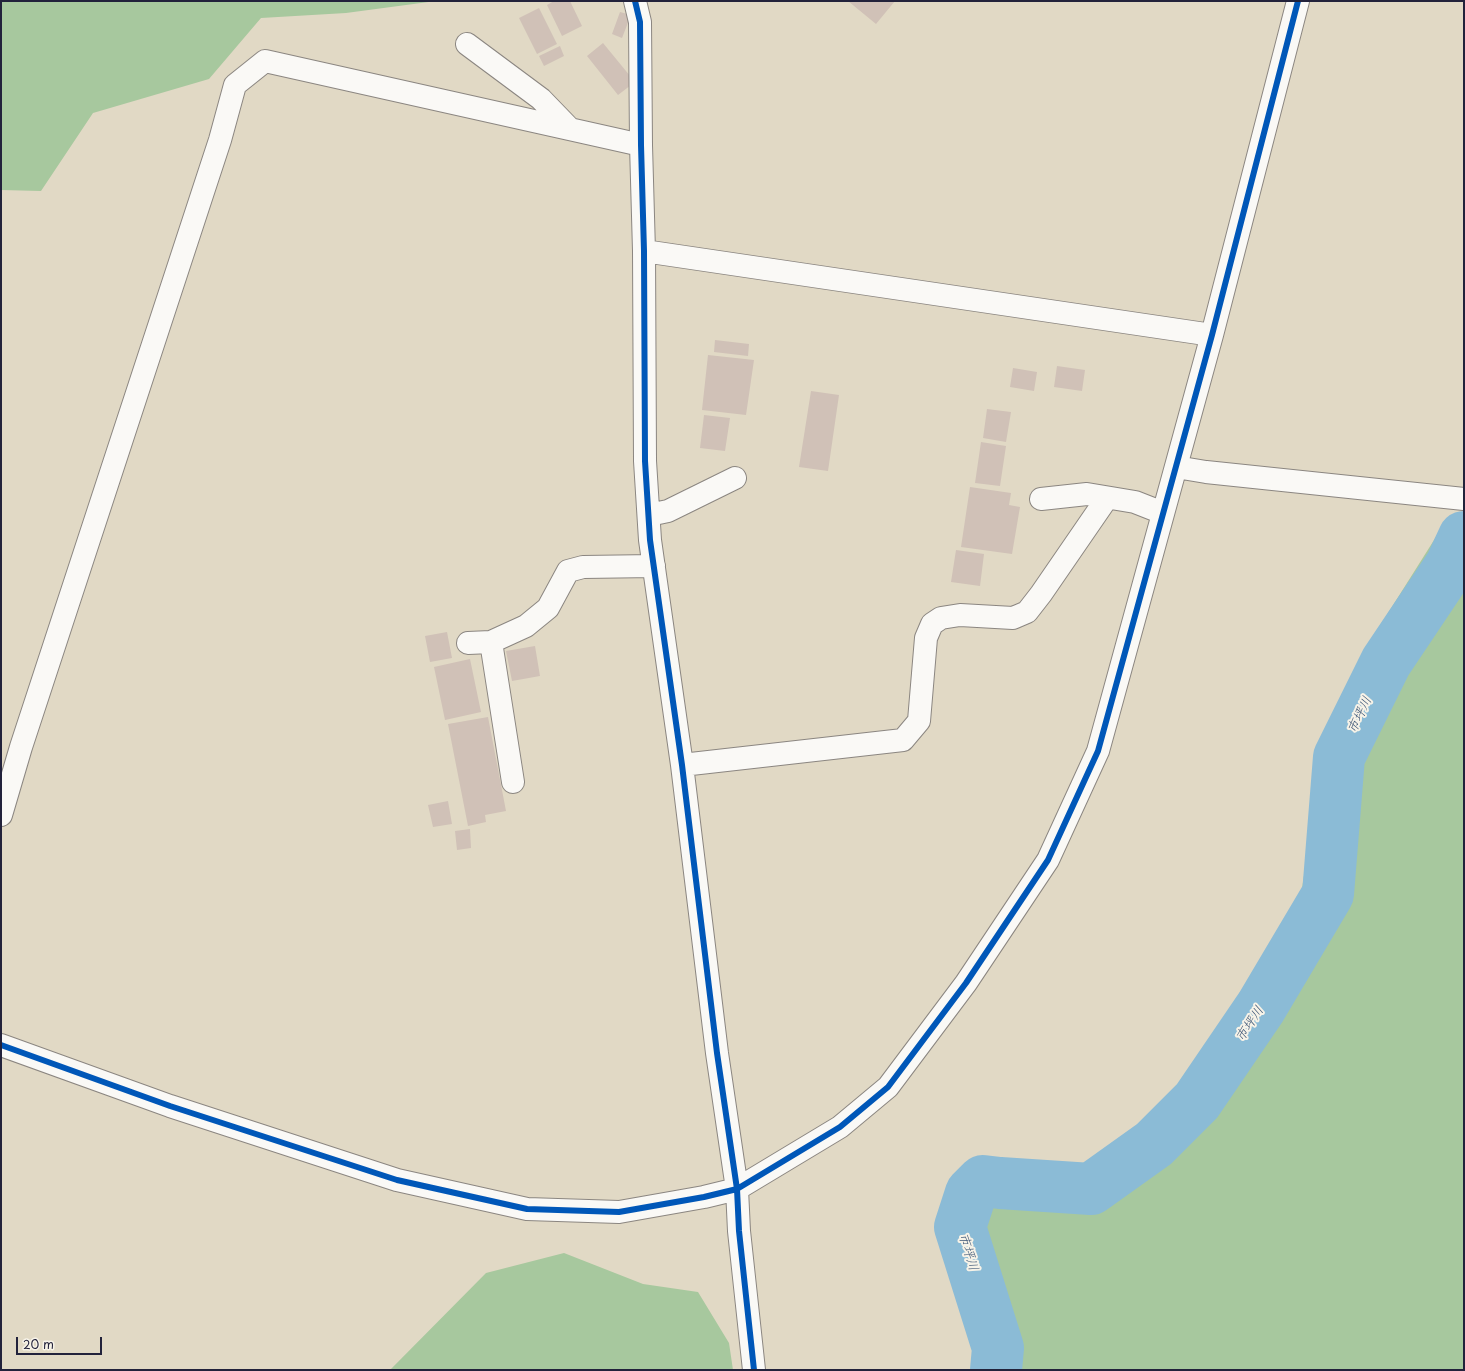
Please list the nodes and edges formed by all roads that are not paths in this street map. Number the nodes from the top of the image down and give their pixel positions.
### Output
1 (635, 1) edge
2 (1298, 1) edge
3 (467, 44) dead end
4 (570, 129) junction
5 (640, 145) junction
6 (644, 251) junction
7 (1212, 335) junction
8 (1176, 467) junction
9 (735, 478) dead end
10 (1106, 498) junction
11 (1041, 499) dead end
12 (1464, 500) edge
13 (1163, 513) junction
14 (649, 515) junction
15 (654, 566) junction
16 (491, 642) junction
17 (468, 643) dead end
18 (682, 765) junction
19 (513, 782) dead end
20 (1, 815) edge
21 (1, 1045) edge
22 (737, 1189) junction
23 (754, 1370) edge

1 - 5 street
2 - 7 street
3 - 4 street
4 - 5 street
4 - 20 street
5 - 6 street
6 - 7 street
6 - 14 street
7 - 8 street
8 - 12 street
8 - 13 street
9 - 14 street
10 - 11 street
10 - 13 street
10 - 18 street
13 - 22 street
14 - 15 street
15 - 16 street
15 - 18 street
16 - 17 street
16 - 19 street
18 - 22 street
21 - 22 street
22 - 23 street

